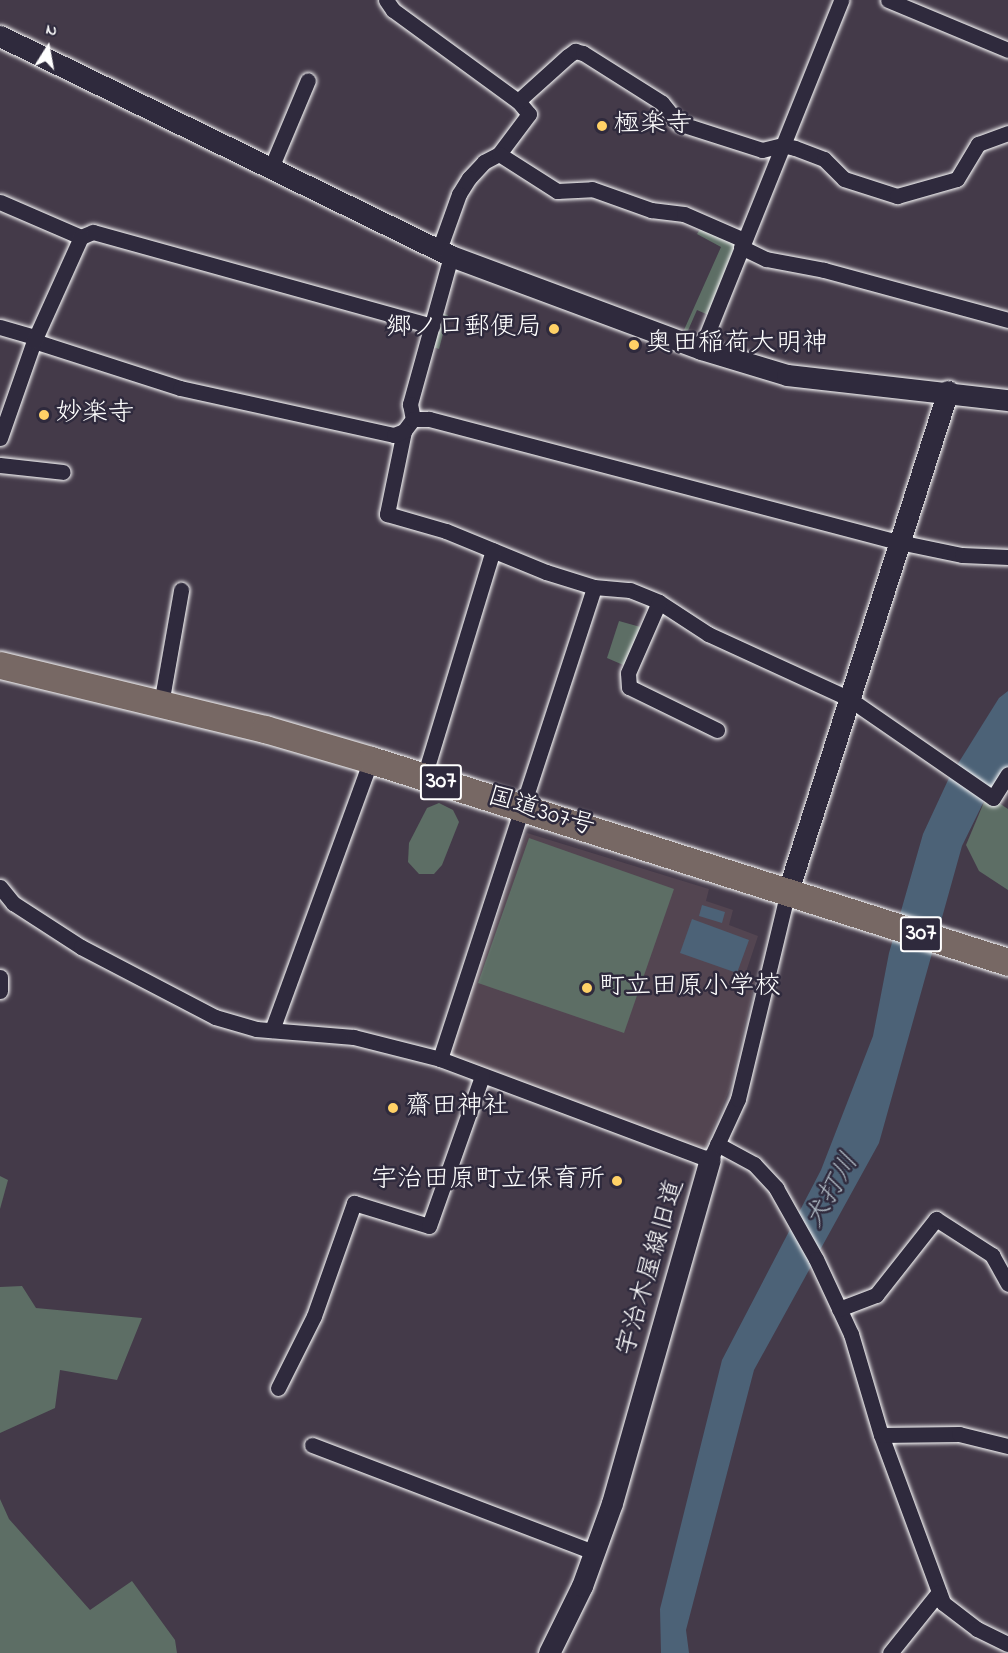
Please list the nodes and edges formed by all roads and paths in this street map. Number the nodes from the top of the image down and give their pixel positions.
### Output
1 (386, 0) edge
2 (841, 0) edge
3 (888, 0) edge
4 (0, 36) edge
5 (1008, 50) edge
6 (308, 80) dead end
7 (518, 101) junction
8 (1008, 134) edge
9 (782, 145) junction
10 (499, 154) junction
11 (271, 168) junction
12 (0, 202) edge
13 (81, 237) junction
14 (743, 244) junction
15 (445, 253) junction
16 (1008, 320) edge
17 (432, 326) junction
18 (0, 327) edge
19 (35, 339) junction
20 (701, 350) junction
21 (948, 391) junction
22 (1008, 400) edge
23 (409, 425) junction
24 (0, 438) edge
25 (0, 465) edge
26 (63, 472) dead end
27 (899, 542) junction
28 (493, 550) junction
29 (1008, 557) edge
30 (594, 587) junction
31 (182, 590) dead end
32 (659, 602) junction
33 (0, 665) edge
34 (848, 698) junction
35 (161, 704) junction
36 (717, 730) dead end
37 (371, 760) junction
38 (1008, 774) edge
39 (424, 777) junction
40 (522, 807) junction
41 (0, 889) edge
42 (788, 891) junction
43 (1008, 962) edge
44 (0, 977) edge
45 (0, 991) edge
46 (272, 1030) junction
47 (440, 1059) junction
48 (482, 1076) junction
49 (714, 1152) junction
50 (1008, 1284) edge
51 (839, 1309) junction
52 (278, 1388) dead end
53 (881, 1435) junction
54 (312, 1445) dead end
55 (1008, 1446) edge
56 (594, 1552) junction
57 (939, 1592) junction
58 (1008, 1644) edge
59 (549, 1653) edge
60 (890, 1653) edge

1 - 7 street
2 - 9 street
3 - 5 street
4 - 11 street
6 - 11 street
7 - 9 street
7 - 10 street
8 - 9 street
9 - 14 street
10 - 14 street
10 - 15 street
11 - 15 street
12 - 13 street
13 - 17 street
13 - 19 street
14 - 16 street
14 - 20 street
15 - 17 street
15 - 20 street
17 - 23 street
18 - 19 street
19 - 23 street
19 - 24 street
20 - 21 street
21 - 22 street
21 - 27 street
23 - 27 street
23 - 28 street
25 - 26 street
27 - 29 street
27 - 34 street
28 - 30 street
28 - 39 street
30 - 32 street
30 - 40 street
31 - 35 street
32 - 34 street
32 - 36 street
33 - 35 highway, 国道307号 / 307
34 - 38 street
34 - 42 street
35 - 37 highway, 国道307号 / 307
37 - 39 highway, 国道307号 / 307
37 - 46 street
39 - 40 highway, 国道307号 / 307
40 - 42 highway, 国道307号 / 307
40 - 47 street
41 - 46 street
42 - 43 highway, 国道307号 / 307
42 - 49 street, 宇治木屋線旧道
44 - 45 street
46 - 47 street
47 - 48 street
48 - 49 street
48 - 52 street
49 - 51 street
49 - 56 street, 宇治木屋線旧道
50 - 51 street
51 - 53 street
53 - 55 street
53 - 57 street
54 - 56 street
56 - 59 street, 宇治木屋線旧道
57 - 58 street
57 - 60 street

